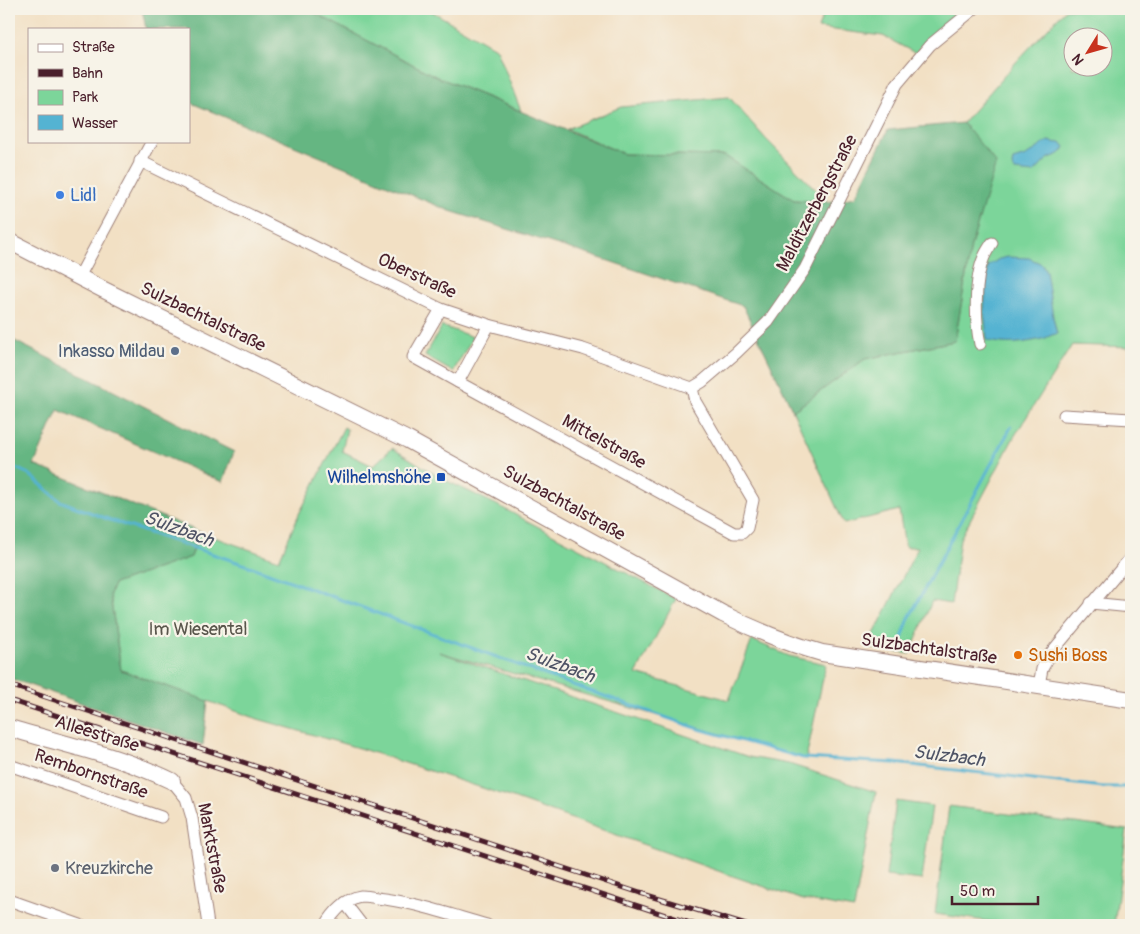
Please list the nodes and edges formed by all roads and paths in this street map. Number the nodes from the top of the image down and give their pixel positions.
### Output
1 (974, 9) edge
2 (151, 142) edge
3 (140, 161) junction
4 (9, 241) edge
5 (992, 244) dead end
6 (79, 277) junction
7 (441, 309) junction
8 (489, 325) junction
9 (980, 344) dead end
10 (458, 382) junction
11 (692, 388) junction
12 (1064, 416) dead end
13 (1131, 419) edge
14 (1129, 562) edge
15 (1091, 603) junction
16 (1131, 607) edge
17 (1039, 685) junction
18 (1131, 700) edge
19 (9, 728) edge
20 (9, 765) edge
21 (172, 781) joint
22 (161, 817) dead end
23 (9, 900) edge
24 (345, 903) junction
25 (80, 925) edge
26 (208, 925) edge
27 (326, 925) edge
28 (362, 925) edge
29 (487, 925) edge

1 - 11 street, Malditzerbergstraße
2 - 3 street
3 - 6 street
3 - 7 street, Oberstraße
4 - 6 main road, Sulzbachtalstraße
5 - 9 street
6 - 17 main road, Sulzbachtalstraße
7 - 8 street, Oberstraße
7 - 10 street, Mittelstraße
8 - 10 street
8 - 11 street, Oberstraße
10 - 11 street, Mittelstraße
12 - 13 street
14 - 15 street
15 - 16 street
15 - 17 street
17 - 18 main road, Sulzbachtalstraße
19 - 21 main road, Alleestraße
20 - 22 street, Rembornstraße
21 - 26 street, Marktstraße
23 - 25 street
24 - 27 street
24 - 28 street
24 - 29 street

